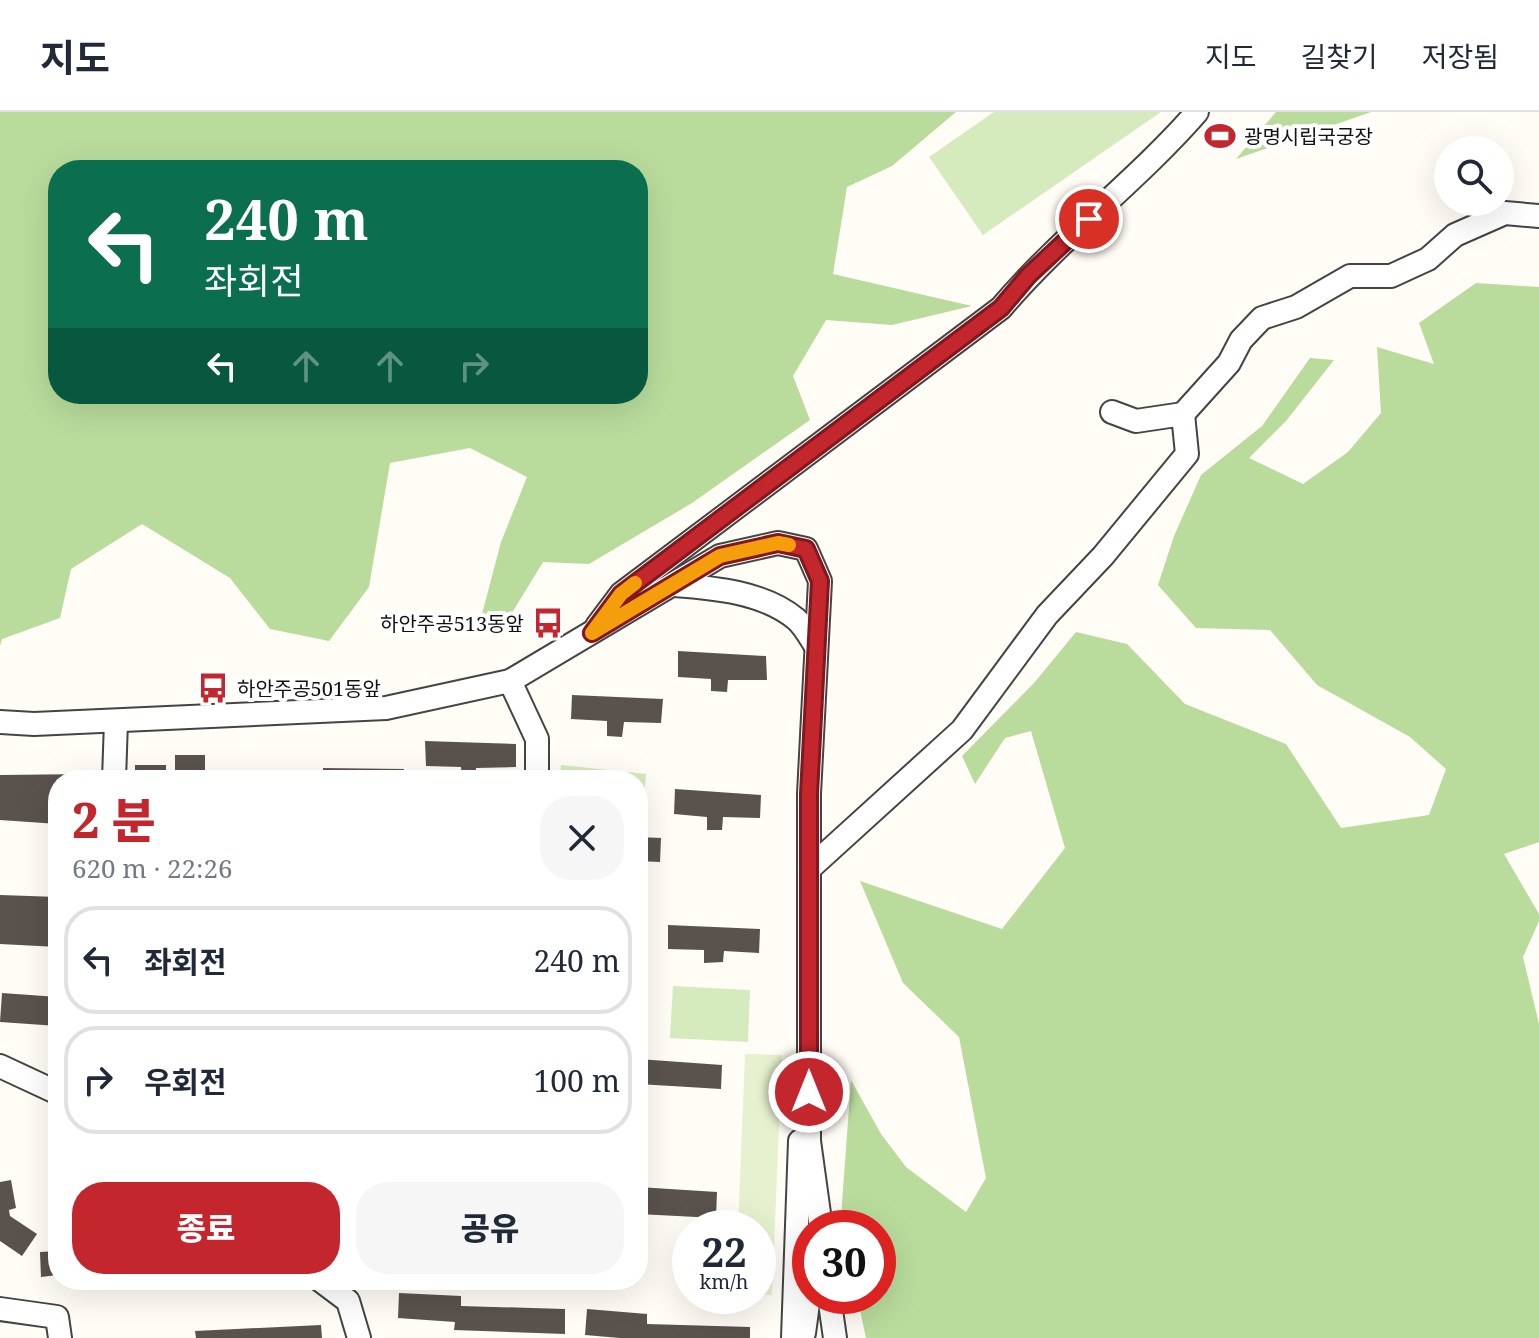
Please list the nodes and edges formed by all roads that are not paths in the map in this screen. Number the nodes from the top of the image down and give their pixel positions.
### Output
1 (1197, 112) edge
2 (1539, 216) edge
3 (1112, 412) dead end
4 (1183, 414) junction
5 (815, 570) junction
6 (674, 585) junction
7 (776, 608) junction
8 (592, 633) junction
9 (815, 645) junction
10 (510, 681) junction
11 (116, 721) junction
12 (0, 722) edge
13 (114, 770) edge
14 (537, 770) edge
15 (809, 869) junction
16 (0, 1066) edge
17 (809, 1068) junction
18 (48, 1088) edge
19 (819, 1210) edge
20 (333, 1290) edge
21 (0, 1309) edge
22 (806, 1314) edge
23 (832, 1314) edge
24 (60, 1338) edge
25 (359, 1338) edge
26 (793, 1338) edge
27 (803, 1338) edge
28 (835, 1338) edge

1 - 8 street
2 - 4 street
3 - 4 street
4 - 15 street
5 - 6 street
5 - 7 street
5 - 9 street
6 - 7 street
6 - 8 street
7 - 9 street
8 - 10 street
9 - 15 street
10 - 11 street
10 - 14 street
11 - 12 street
11 - 13 street
15 - 17 street
16 - 18 street
17 - 19 street
17 - 26 street
20 - 25 street
21 - 24 street
22 - 27 street
23 - 28 street

